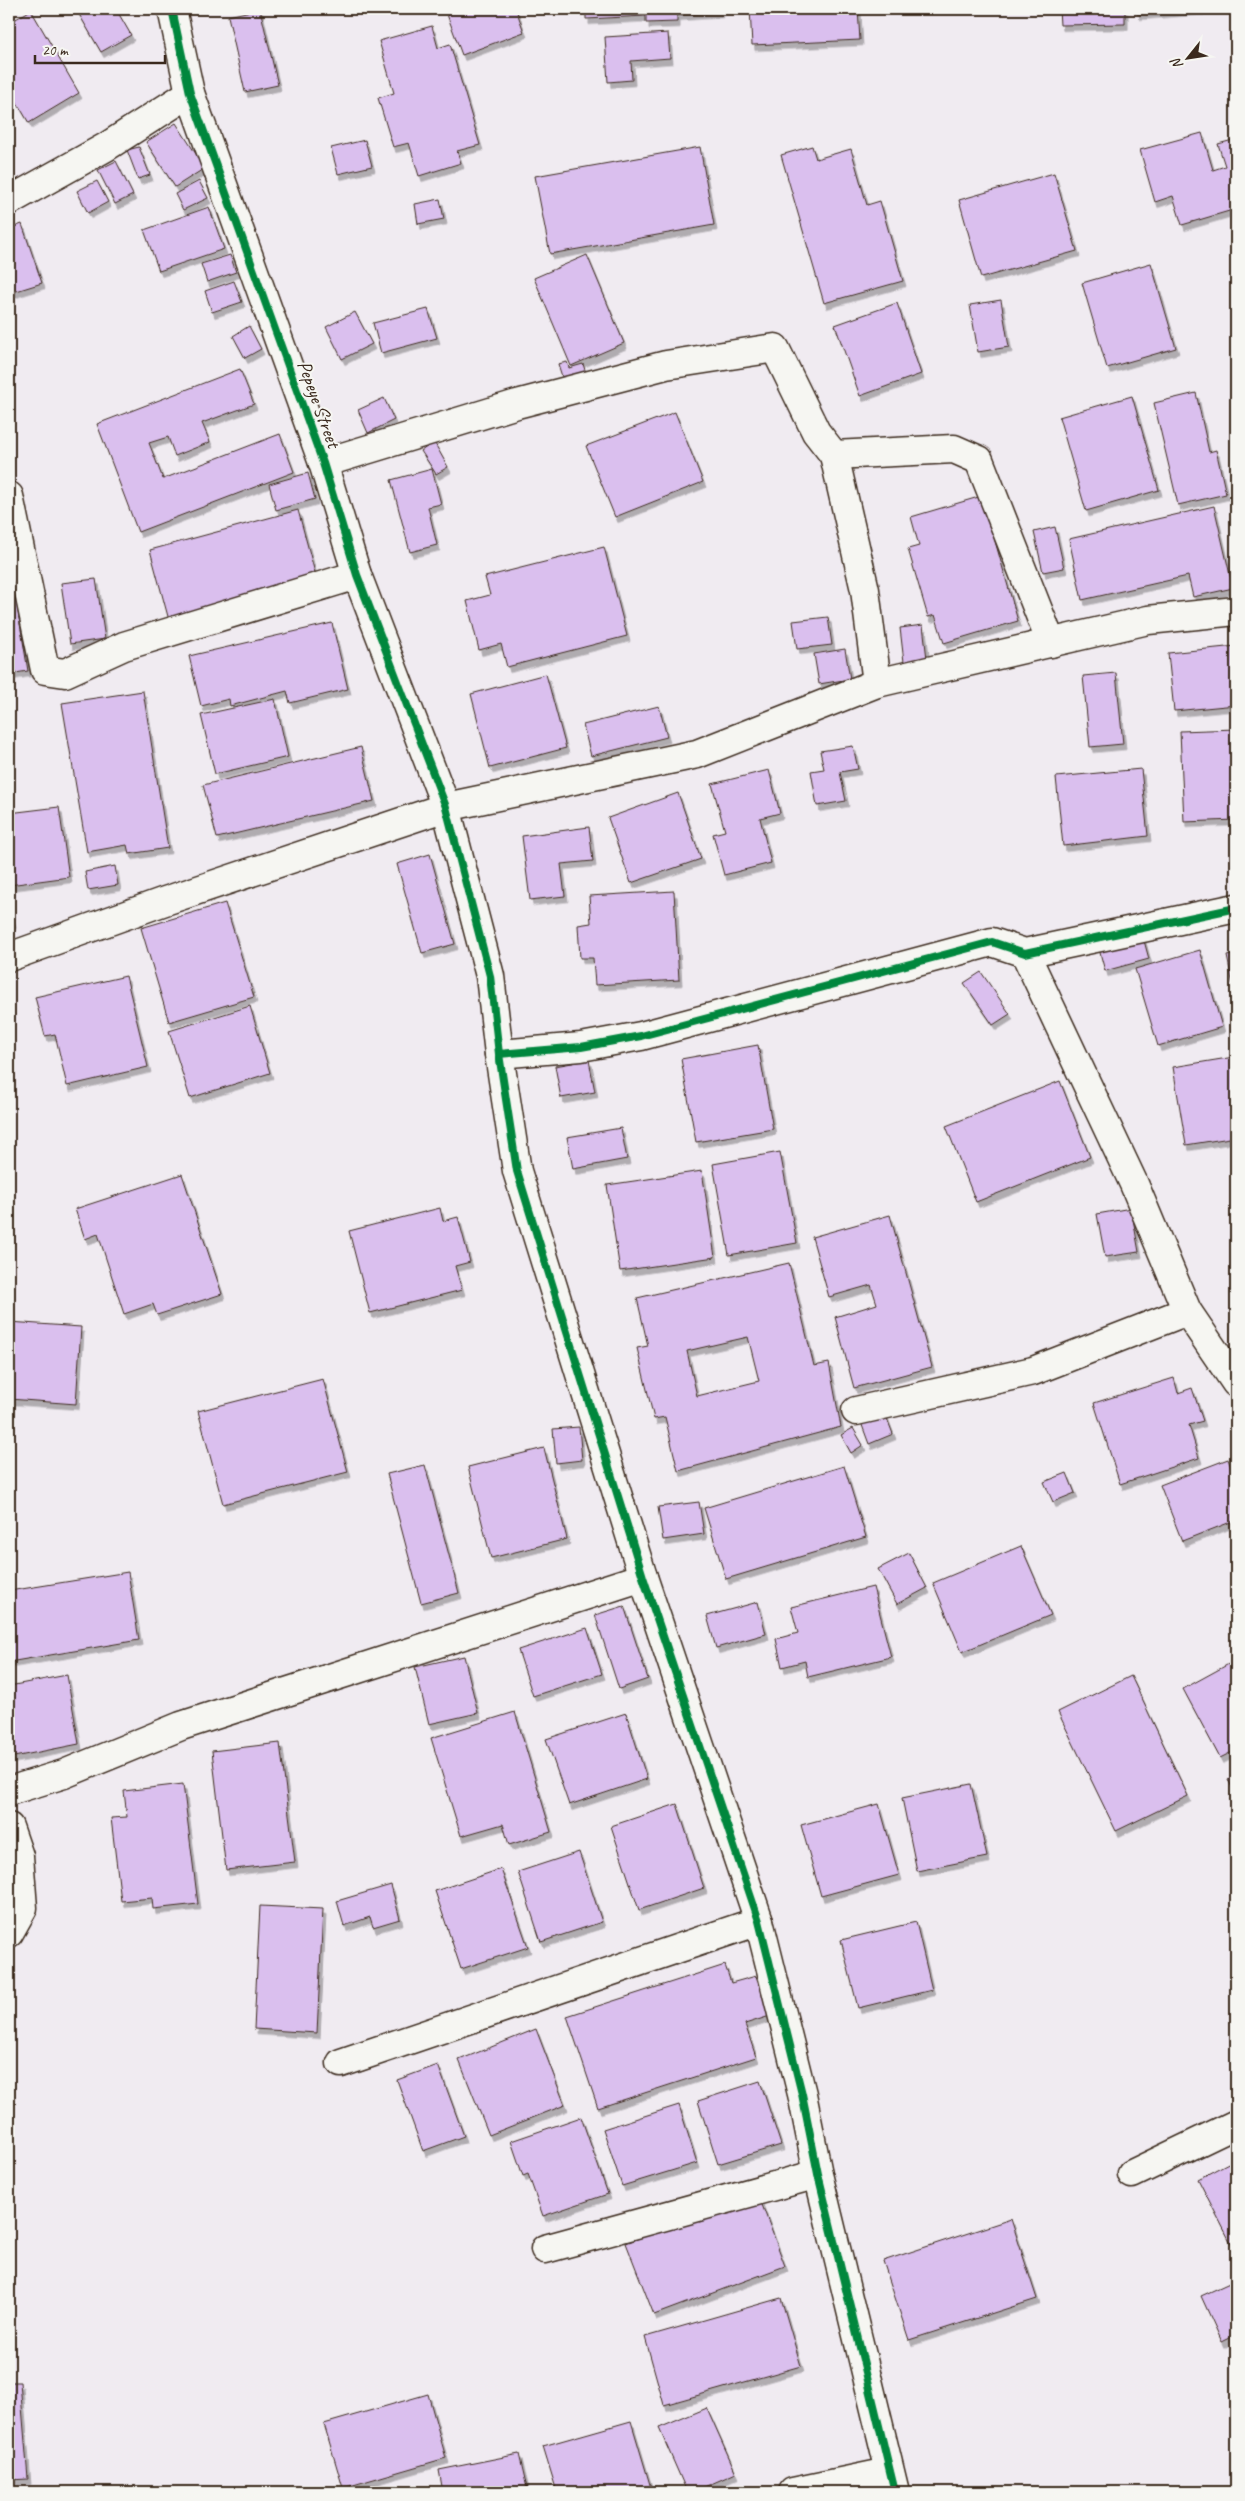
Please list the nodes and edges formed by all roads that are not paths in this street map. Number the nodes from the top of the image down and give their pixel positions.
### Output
1 (172, 9) edge
2 (190, 93) junction
3 (9, 201) edge
4 (834, 455) junction
5 (323, 463) junction
6 (9, 496) edge
7 (357, 575) junction
8 (1236, 612) edge
9 (1051, 643) junction
10 (876, 683) junction
11 (446, 807) junction
12 (1236, 908) edge
13 (1024, 953) junction
14 (9, 957) edge
15 (499, 1054) junction
16 (1187, 1311) junction
17 (1236, 1384) edge
18 (856, 1412) dead end
19 (643, 1577) junction
20 (9, 1791) edge
21 (9, 1827) edge
22 (759, 1920) junction
23 (9, 1932) edge
24 (341, 2063) dead end
25 (1236, 2124) edge
26 (818, 2174) junction
27 (1132, 2174) dead end
28 (546, 2249) dead end
29 (892, 2482) edge
30 (793, 2492) edge

1 - 2 street, Pepeye Street
2 - 3 street
2 - 5 street, Pepeye Street
4 - 5 street
4 - 9 street
4 - 10 street
5 - 7 street, Pepeye Street
6 - 7 street
7 - 11 street, Pepeye Street
8 - 9 street
9 - 10 street
10 - 11 street
11 - 14 street
11 - 15 street, Pepeye Street
12 - 13 street
13 - 15 street
13 - 16 street
15 - 19 street, Pepeye Street
16 - 17 street
16 - 18 street
19 - 20 street
19 - 22 street, Pepeye Street
21 - 23 street
22 - 24 street
22 - 26 street, Pepeye Street
25 - 27 street
26 - 28 street
26 - 29 street, Pepeye Street
29 - 30 street

